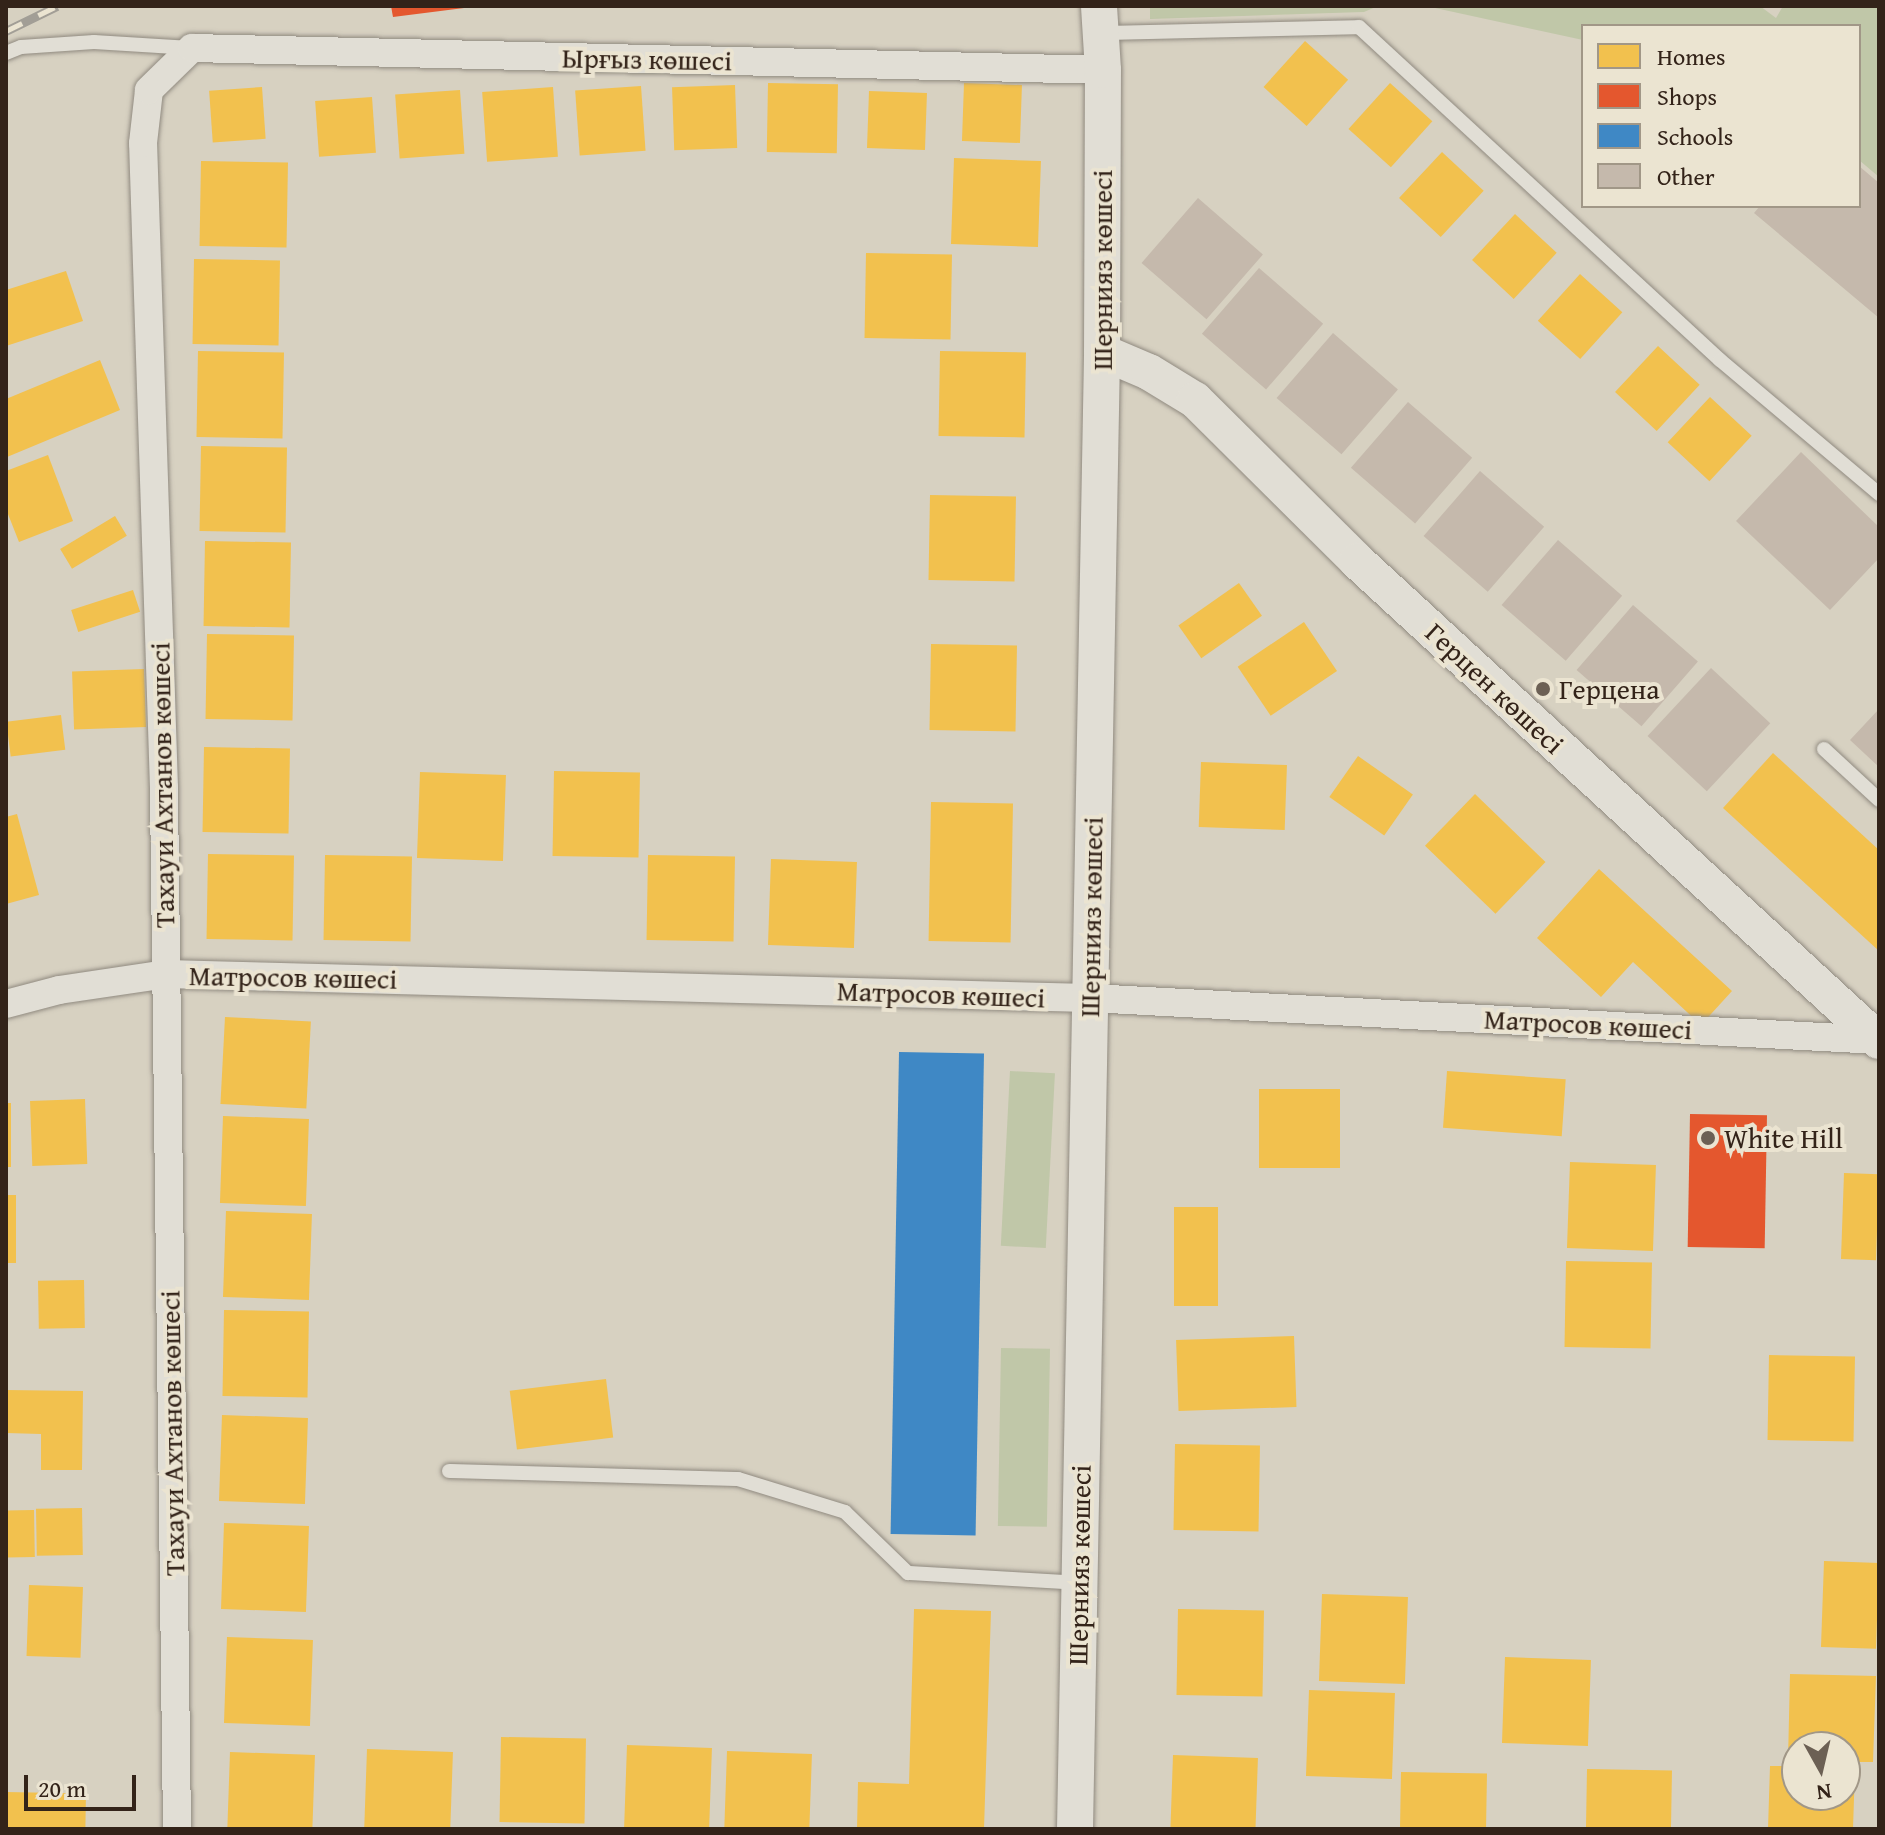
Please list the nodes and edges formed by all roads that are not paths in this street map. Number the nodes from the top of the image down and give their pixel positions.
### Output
1 (1100, 19) edge
2 (192, 48) junction
3 (6, 53) edge
4 (1103, 70) junction
5 (1102, 352) junction
6 (1879, 494) edge
7 (1824, 749) dead end
8 (1879, 800) edge
9 (166, 974) junction
10 (1090, 998) junction
11 (6, 1004) edge
12 (1879, 1041) edge
13 (449, 1471) dead end
14 (1079, 1583) junction
15 (177, 1829) edge
16 (1075, 1829) edge

1 - 4 street, Шернияз көшесі
1 - 6 lane
2 - 3 lane
2 - 4 street, Ырғыз көшесі
2 - 9 street, Тахауи Ахтанов көшесі
4 - 5 street, Шернияз көшесі
5 - 10 street, Шернияз көшесі
5 - 12 street, Герцен көшесі
7 - 8 lane
9 - 10 street, Матросов көшесі
9 - 11 street, Матросов көшесі
9 - 15 street, Тахауи Ахтанов көшесі
10 - 12 street, Матросов көшесі
10 - 14 street, Шернияз көшесі
13 - 14 lane
14 - 16 street, Шернияз көшесі

